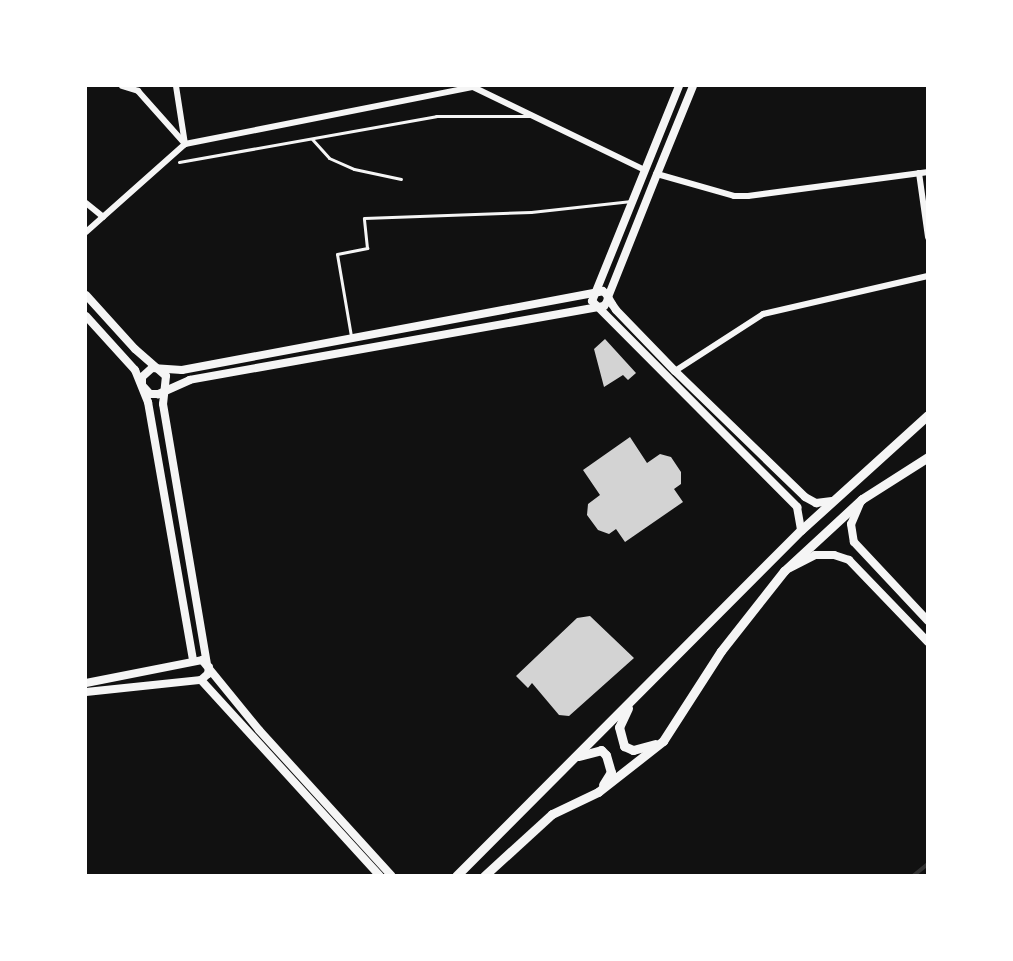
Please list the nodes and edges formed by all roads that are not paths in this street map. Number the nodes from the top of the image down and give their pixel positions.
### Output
1 (122, 86) edge
2 (177, 86) edge
3 (473, 86) edge
4 (679, 86) edge
5 (693, 86) edge
6 (533, 114) junction
7 (312, 139) junction
8 (185, 144) junction
9 (179, 162) dead end
10 (645, 170) junction
11 (927, 172) edge
12 (919, 173) junction
13 (657, 174) junction
14 (401, 179) dead end
15 (631, 201) junction
16 (86, 203) edge
17 (104, 217) junction
18 (86, 232) edge
19 (927, 237) edge
20 (927, 276) edge
21 (595, 293) junction
22 (86, 295) edge
23 (608, 297) junction
24 (597, 306) junction
25 (86, 316) edge
26 (351, 338) junction
27 (156, 368) junction
28 (675, 371) junction
29 (142, 386) junction
30 (164, 389) junction
31 (927, 415) edge
32 (927, 457) edge
33 (862, 499) junction
34 (834, 500) junction
35 (801, 530) junction
36 (784, 571) junction
37 (927, 621) edge
38 (927, 642) edge
39 (191, 661) junction
40 (208, 666) junction
41 (197, 680) junction
42 (86, 683) edge
43 (86, 692) edge
44 (630, 704) junction
45 (663, 741) junction
46 (566, 764) junction
47 (598, 792) junction
48 (380, 876) edge
49 (392, 876) edge
50 (456, 876) edge
51 (484, 876) edge

1 - 8 street
2 - 8 street
3 - 6 street
3 - 8 street
4 - 10 street
5 - 13 street
6 - 7 lane
6 - 10 street
7 - 9 lane
7 - 14 lane
8 - 17 street
10 - 13 street
10 - 15 street
11 - 12 street
12 - 13 street
12 - 19 street
13 - 23 street
15 - 21 street
15 - 26 lane
16 - 17 street
17 - 18 street
20 - 28 street
21 - 23 street
21 - 24 street
21 - 26 street
22 - 27 street
23 - 24 street
23 - 28 street
24 - 30 street
24 - 35 street
25 - 29 street
26 - 27 street
27 - 29 street
27 - 30 street
28 - 34 street
29 - 30 street
29 - 39 street
30 - 40 street
31 - 34 main road
32 - 33 main road
33 - 36 main road
33 - 37 main road
34 - 35 main road
35 - 44 main road
36 - 38 main road
36 - 45 main road
39 - 40 main road
39 - 41 main road
39 - 42 main road
40 - 41 main road
40 - 49 main road
41 - 43 main road
41 - 48 main road
44 - 45 main road
44 - 46 main road
45 - 47 main road
46 - 47 main road
46 - 50 main road
47 - 51 main road

